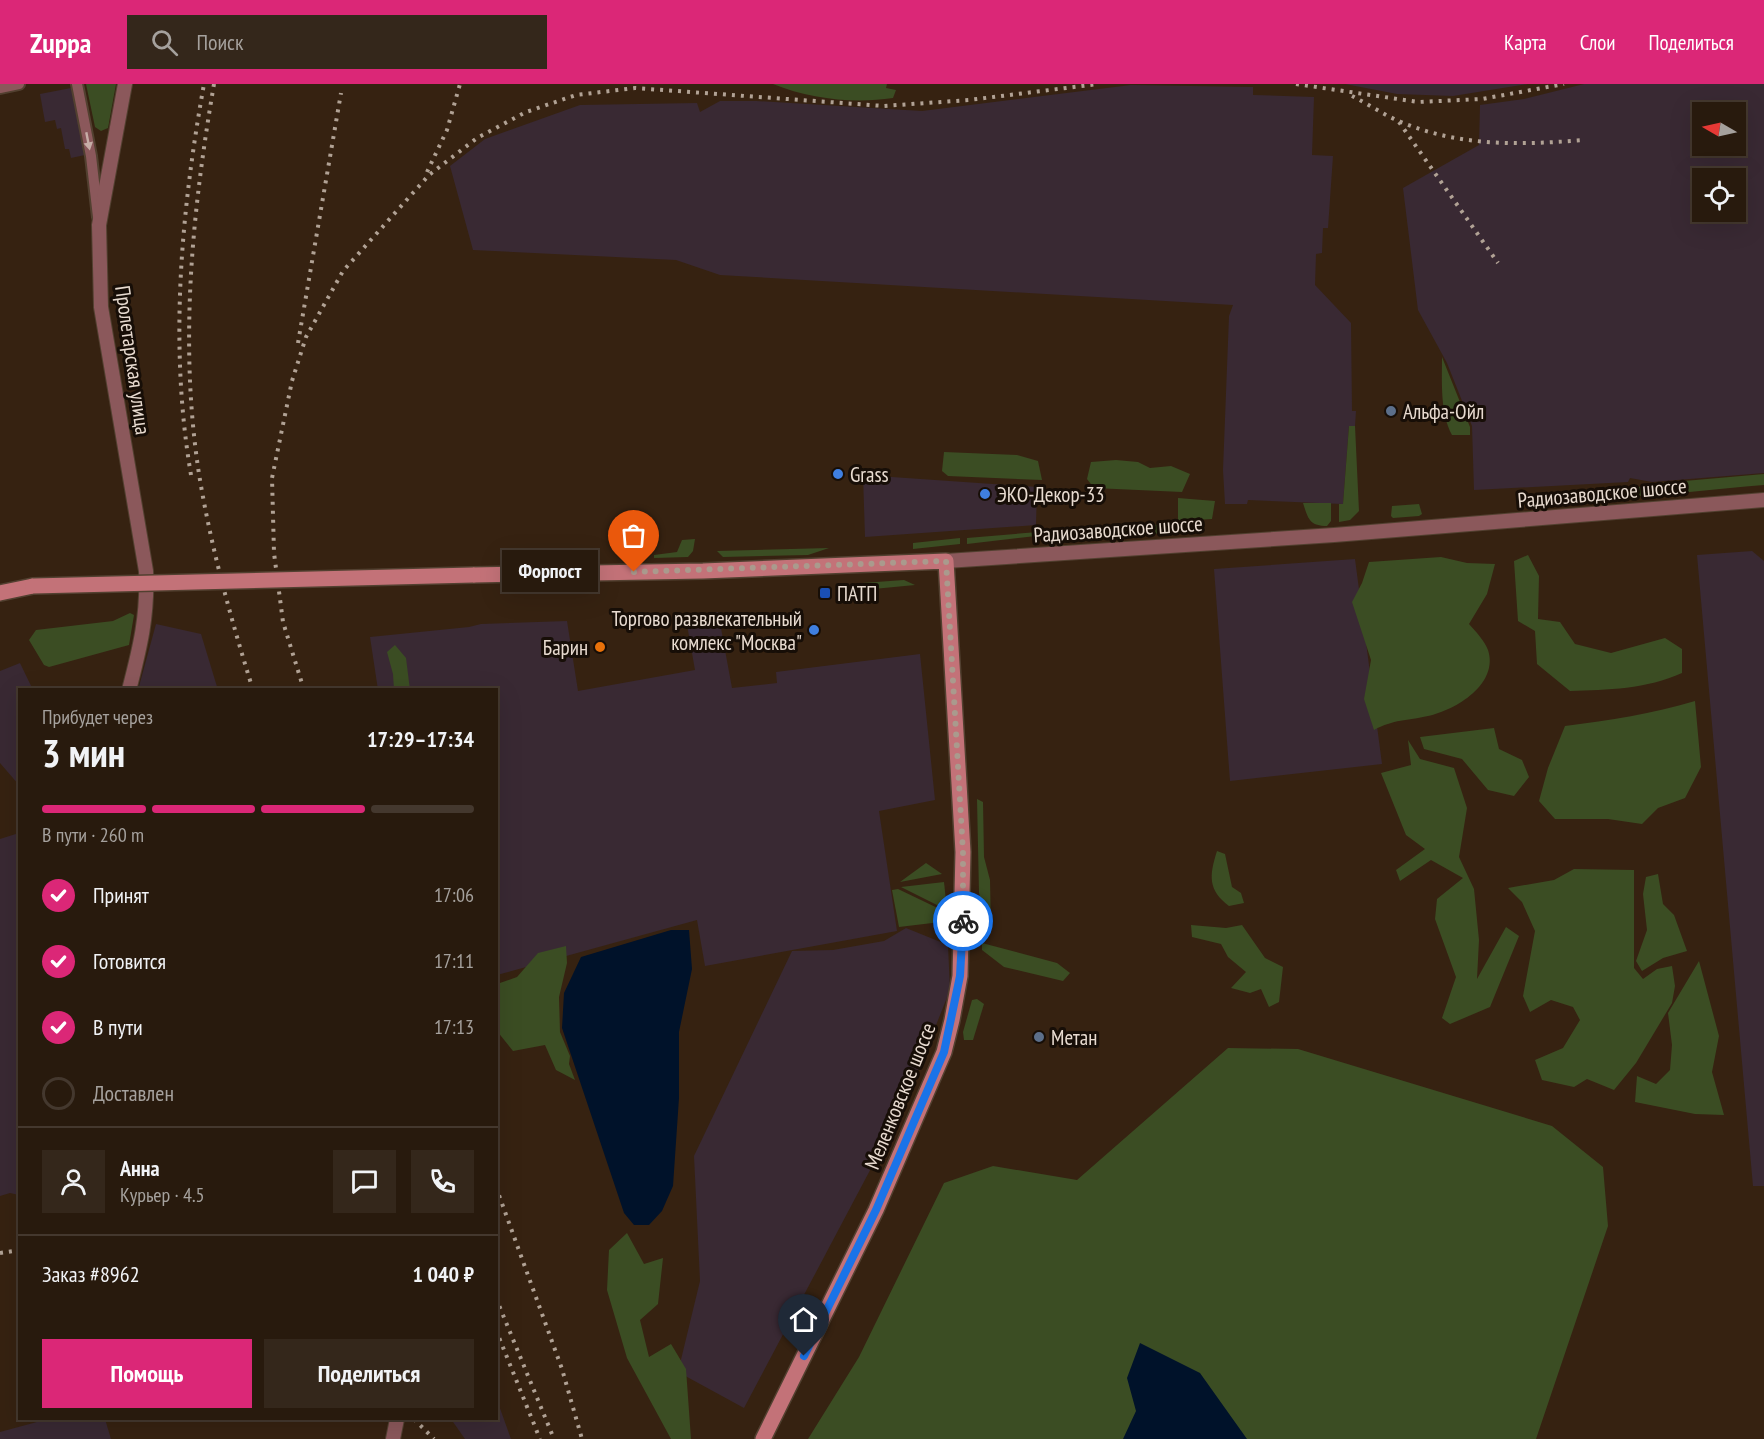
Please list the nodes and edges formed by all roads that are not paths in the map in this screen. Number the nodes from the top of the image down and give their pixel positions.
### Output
1 (19, 84) edge
2 (77, 84) edge
3 (125, 84) edge
4 (0, 88) edge
5 (99, 225) junction
6 (1764, 500) edge
7 (946, 561) junction
8 (0, 592) edge
9 (130, 688) edge
10 (397, 1420) edge
11 (393, 1439) edge
12 (763, 1439) edge

1 - 4 street
2 -> 5 street
3 - 5 street, Пролетарская улица
5 - 9 street, Пролетарская улица
6 - 7 street, Радиозаводское шоссе
7 - 8 main road, Радиозаводское шоссе, bridge
7 - 12 main road, Меленковское шоссе
10 - 11 street

